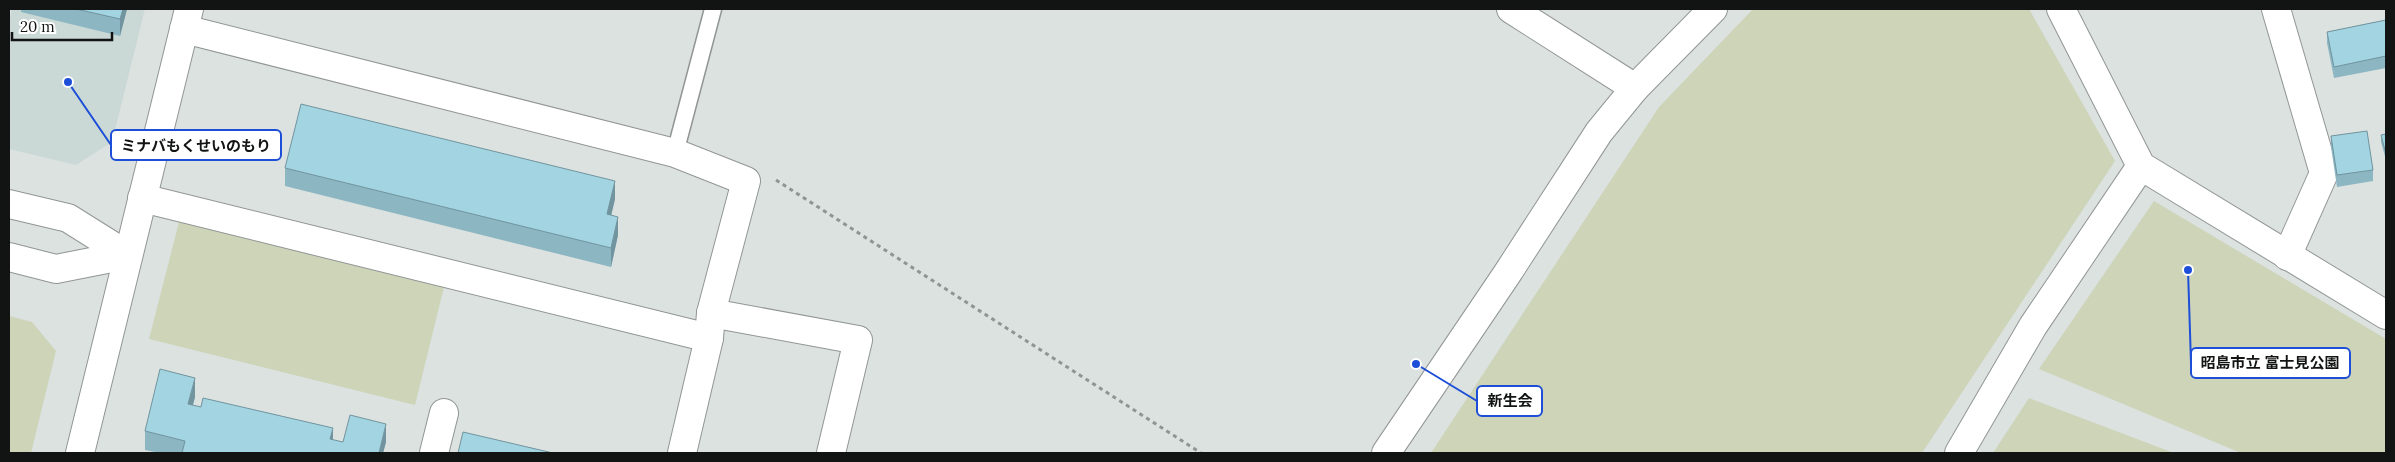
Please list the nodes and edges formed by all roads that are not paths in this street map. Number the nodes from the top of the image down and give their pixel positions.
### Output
1 (713, 9) edge
2 (1511, 9) edge
3 (1713, 9) edge
4 (2061, 9) edge
5 (2276, 9) edge
6 (187, 19) edge
7 (1635, 88) junction
8 (675, 153) junction
9 (2141, 166) junction
10 (142, 198) junction
11 (9, 204) edge
12 (128, 254) junction
13 (2287, 256) junction
14 (9, 257) edge
15 (2386, 315) edge
16 (710, 325) junction
17 (444, 413) dead end
18 (80, 453) edge
19 (434, 453) edge
20 (682, 453) edge
21 (831, 453) edge
22 (1386, 453) edge
23 (1959, 453) edge

1 - 8 lane
2 - 7 street
3 - 7 street
4 - 9 street
5 - 13 street
6 - 8 street
6 - 10 street
7 - 22 street
8 - 16 street
9 - 13 street
9 - 23 street
10 - 12 street
10 - 16 street
11 - 12 street
12 - 14 street
12 - 18 street
13 - 15 street
16 - 20 street
16 - 21 street
17 - 19 street

